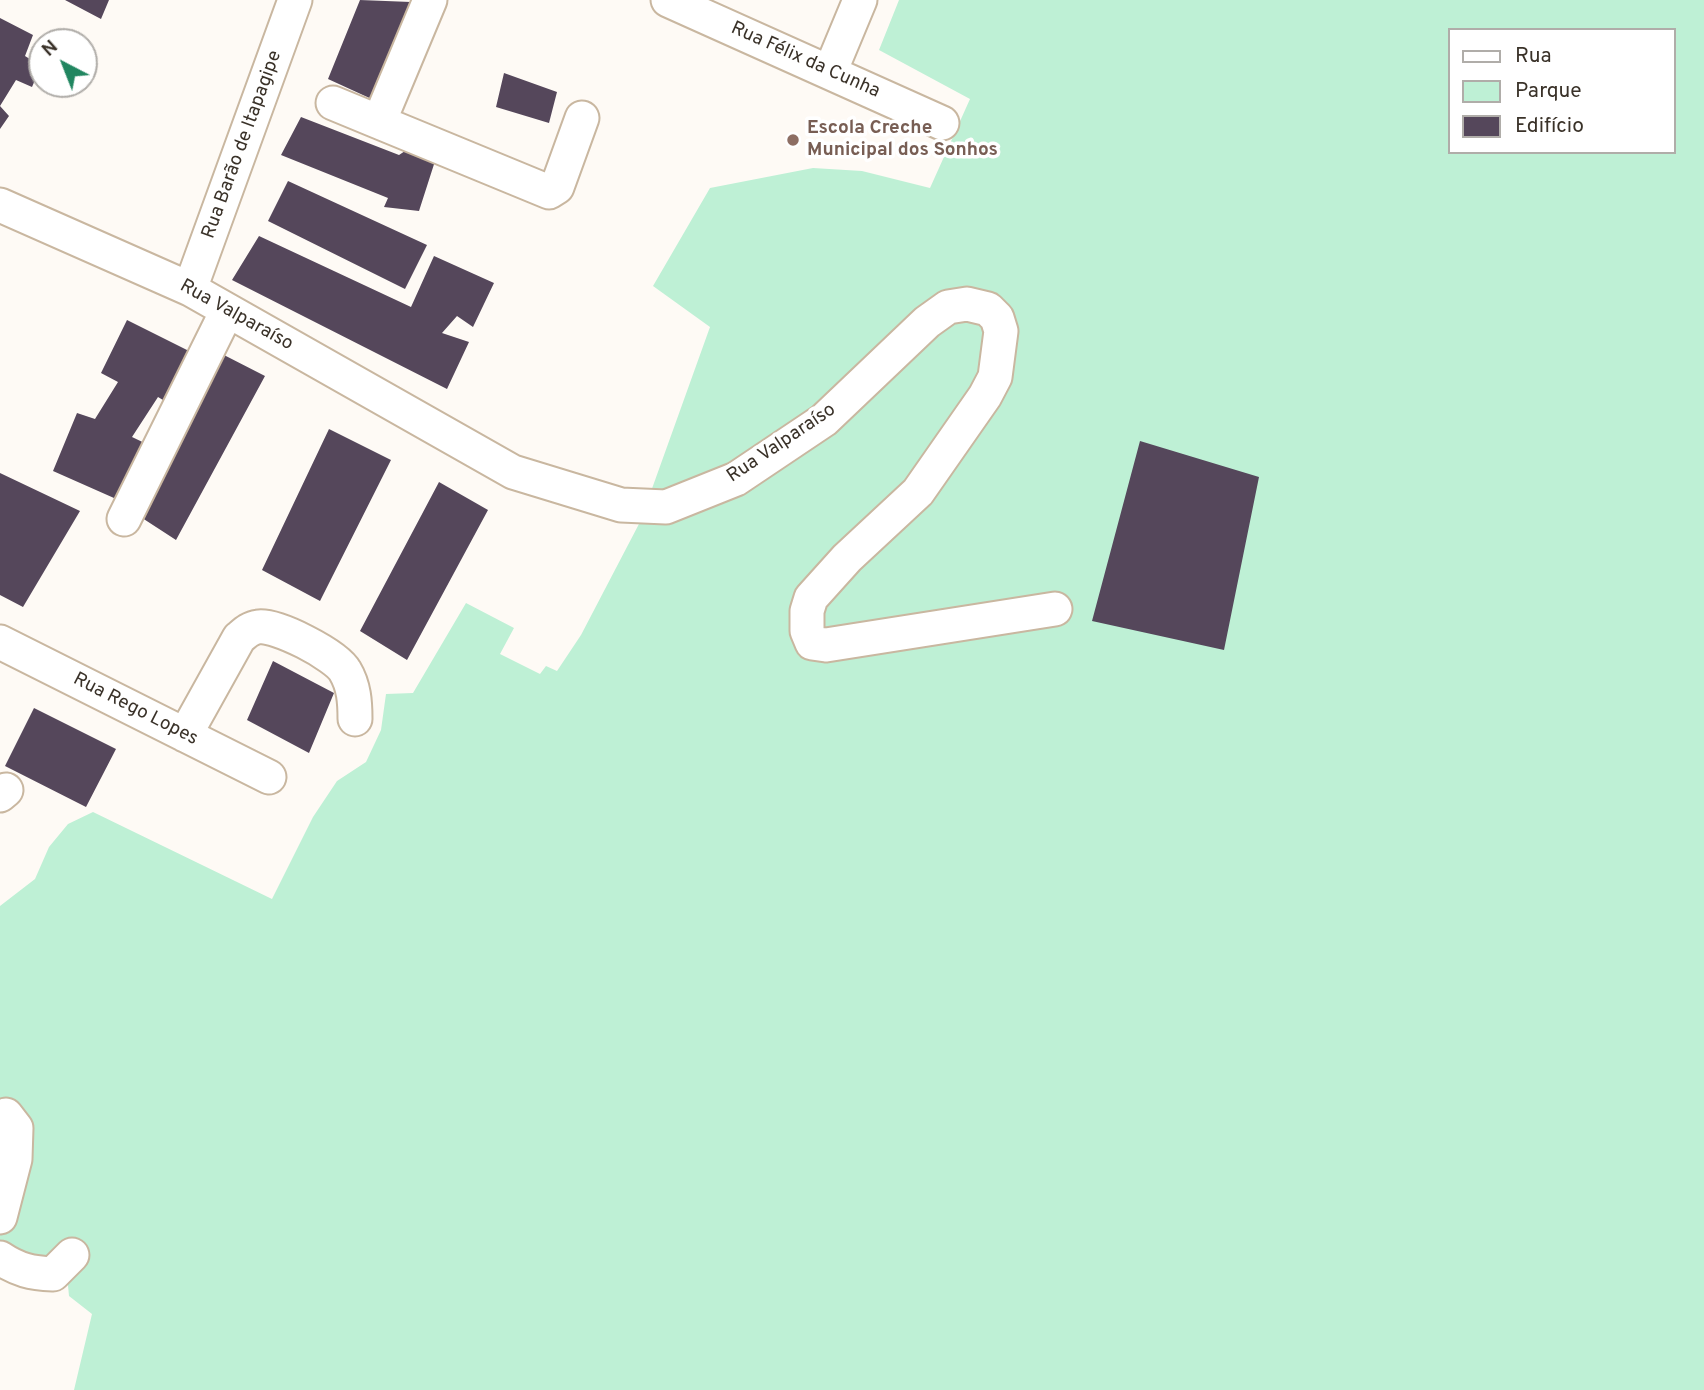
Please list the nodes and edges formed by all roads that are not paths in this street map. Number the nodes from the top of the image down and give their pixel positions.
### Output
1 (295, 0) edge
2 (430, 0) edge
3 (668, 0) edge
4 (860, 0) edge
5 (830, 72) junction
6 (333, 103) dead end
7 (582, 118) dead end
8 (379, 122) junction
9 (942, 123) dead end
10 (0, 205) edge
11 (190, 289) junction
12 (227, 311) junction
13 (124, 519) dead end
14 (1055, 609) dead end
15 (0, 642) edge
16 (355, 719) dead end
17 (185, 735) junction
18 (270, 778) dead end
19 (2, 1112) edge
20 (0, 1217) edge
21 (72, 1255) dead end
22 (0, 1258) edge

1 - 11 street, Rua Barão de Itapagipe
2 - 8 street
3 - 5 street, Rua Félix da Cunha
4 - 5 street
5 - 9 street, Rua Félix da Cunha
6 - 8 street
7 - 8 street
10 - 11 street, Rua Valparaíso
11 - 12 street, Rua Valparaíso
12 - 13 street
12 - 14 street, Rua Valparaíso
15 - 17 street, Rua Rego Lopes
16 - 17 street
17 - 18 street, Rua Rego Lopes
19 - 20 street
21 - 22 street

